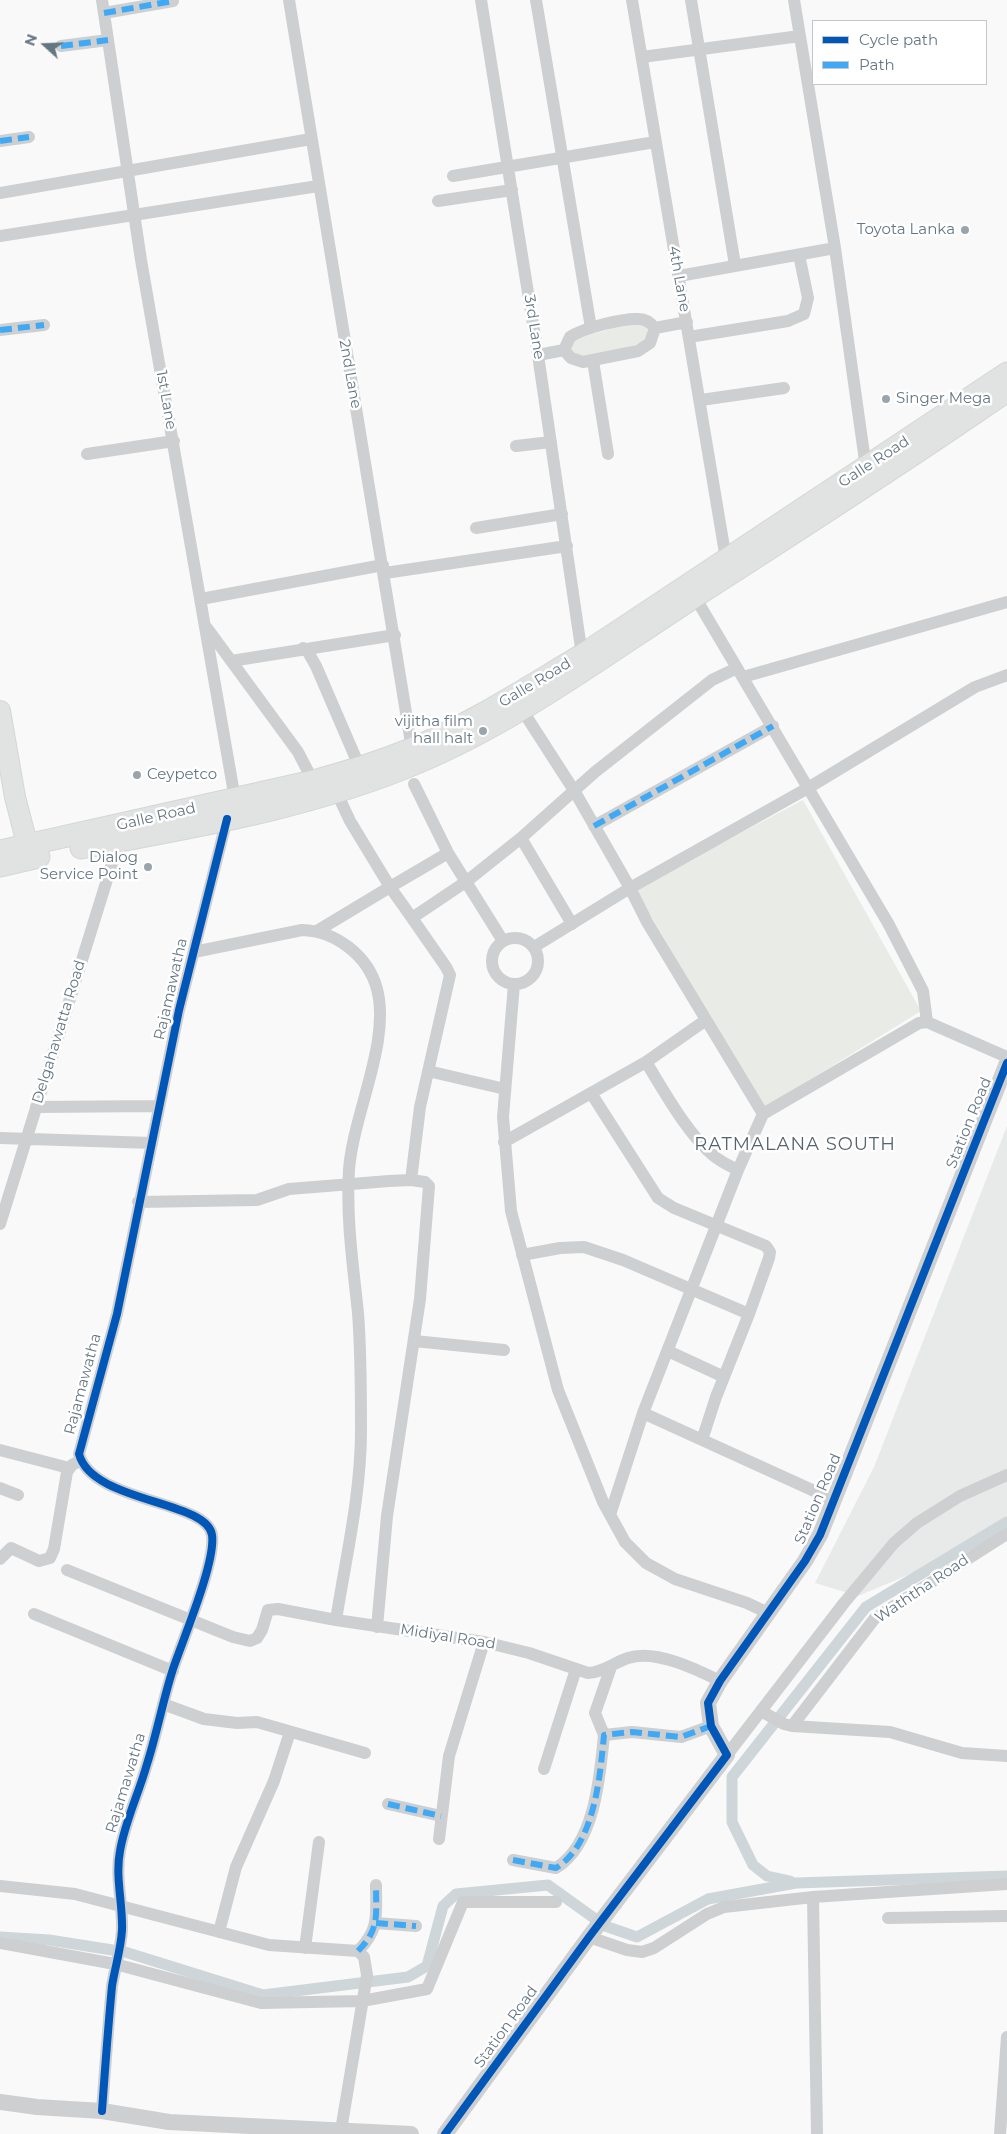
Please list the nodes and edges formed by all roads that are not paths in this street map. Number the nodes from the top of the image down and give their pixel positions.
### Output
1 (289, 0) edge
2 (480, 0) edge
3 (536, 0) edge
4 (632, 0) edge
5 (691, 0) edge
6 (794, 0) edge
7 (173, 1) edge
8 (103, 6) edge
9 (800, 36) junction
10 (108, 40) junction
11 (61, 46) dead end
12 (699, 49) junction
13 (642, 57) junction
14 (29, 137) dead end
15 (311, 139) junction
16 (0, 141) edge
17 (655, 142) junction
18 (561, 159) junction
19 (508, 168) junction
20 (128, 169) junction
21 (453, 176) dead end
22 (318, 186) junction
23 (512, 190) junction
24 (0, 193) edge
25 (438, 201) dead end
26 (135, 216) junction
27 (0, 236) edge
28 (835, 248) junction
29 (798, 255) junction
30 (735, 265) junction
31 (678, 276) junction
32 (687, 322) junction
33 (44, 325) dead end
34 (591, 328) junction
35 (655, 328) junction
36 (0, 330) edge
37 (690, 337) junction
38 (564, 350) junction
39 (538, 355) junction
40 (593, 361) junction
41 (1007, 373) edge
42 (784, 388) dead end
43 (1007, 391) edge
44 (701, 400) junction
45 (174, 441) junction
46 (551, 442) junction
47 (516, 446) dead end
48 (88, 454) dead end
49 (608, 454) dead end
50 (866, 468) junction
51 (562, 514) junction
52 (476, 528) dead end
53 (567, 546) junction
54 (726, 559) junction
55 (384, 569) junction
56 (695, 597) junction
57 (201, 600) junction
58 (1007, 602) edge
59 (206, 626) junction
60 (395, 635) junction
61 (303, 648) junction
62 (582, 655) junction
63 (231, 661) junction
64 (740, 672) junction
65 (1007, 675) edge
66 (518, 703) junction
67 (0, 711) edge
68 (773, 726) junction
69 (360, 768) junction
70 (409, 768) junction
71 (314, 781) junction
72 (808, 788) junction
73 (336, 791) junction
74 (575, 792) junction
75 (235, 799) junction
76 (227, 819) junction
77 (594, 826) junction
78 (522, 838) junction
79 (119, 841) junction
80 (0, 850) edge
81 (30, 852) junction
82 (448, 853) junction
83 (0, 866) edge
84 (467, 880) junction
85 (390, 887) junction
86 (630, 888) junction
87 (412, 918) junction
88 (572, 924) junction
89 (317, 931) junction
90 (503, 940) junction
91 (534, 947) junction
92 (194, 952) junction
93 (514, 984) junction
94 (706, 1020) junction
95 (927, 1022) junction
96 (1007, 1057) edge
97 (646, 1062) junction
98 (1007, 1063) edge
99 (428, 1071) junction
100 (505, 1089) junction
101 (591, 1093) junction
102 (159, 1106) junction
103 (36, 1107) junction
104 (763, 1114) junction
105 (0, 1138) edge
106 (26, 1139) junction
107 (504, 1142) junction
108 (152, 1143) junction
109 (738, 1170) junction
110 (411, 1180) junction
111 (348, 1183) junction
112 (138, 1202) junction
113 (0, 1224) edge
114 (716, 1224) junction
115 (522, 1255) junction
116 (692, 1288) junction
117 (749, 1314) junction
118 (414, 1341) junction
119 (504, 1350) dead end
120 (668, 1351) junction
121 (724, 1376) junction
122 (643, 1414) junction
123 (702, 1440) junction
124 (0, 1450) edge
125 (81, 1460) junction
126 (69, 1468) junction
127 (1007, 1475) edge
128 (0, 1488) edge
129 (18, 1495) dead end
130 (834, 1500) junction
131 (610, 1515) junction
132 (1007, 1534) edge
133 (0, 1559) edge
134 (67, 1570) dead end
135 (768, 1613) junction
136 (34, 1614) dead end
137 (336, 1620) junction
138 (189, 1621) junction
139 (378, 1626) junction
140 (484, 1642) junction
141 (611, 1667) junction
142 (576, 1669) junction
143 (173, 1670) junction
144 (720, 1682) junction
145 (163, 1704) junction
146 (766, 1714) junction
147 (788, 1725) junction
148 (711, 1726) junction
149 (290, 1732) junction
150 (604, 1735) junction
151 (365, 1753) dead end
152 (727, 1755) junction
153 (1007, 1756) edge
154 (544, 1769) dead end
155 (388, 1804) dead end
156 (441, 1816) junction
157 (439, 1838) dead end
158 (319, 1842) dead end
159 (513, 1860) dead end
160 (1007, 1884) edge
161 (0, 1886) edge
162 (376, 1886) dead end
163 (813, 1897) junction
164 (556, 1902) dead end
165 (122, 1907) junction
166 (1007, 1916) edge
167 (888, 1918) dead end
168 (376, 1923) junction
169 (416, 1926) dead end
170 (219, 1932) junction
171 (589, 1936) junction
172 (0, 1943) edge
173 (304, 1948) junction
174 (358, 1951) junction
175 (116, 1963) junction
176 (362, 2001) junction
177 (1007, 2037) edge
178 (0, 2102) edge
179 (102, 2111) junction
180 (341, 2130) junction
181 (411, 2134) edge
182 (445, 2134) edge
183 (817, 2134) edge
184 (1000, 2134) edge

1 - 15 street, 2nd Lane
2 - 19 street, 3rd Lane
3 - 18 street
4 - 13 street, 4th Lane
5 - 12 street
6 - 9 street
7 - 8 street
8 - 10 street, 1st Lane
9 - 12 street
9 - 28 street
10 - 11 street
10 - 20 street, 1st Lane
12 - 13 street
12 - 30 street
13 - 17 street, 4th Lane
14 - 16 street
15 - 20 street
15 - 22 street, 2nd Lane
17 - 18 street
17 - 31 street, 4th Lane
18 - 19 street
18 - 34 street
19 - 21 street
19 - 23 street, 3rd Lane
20 - 24 street
20 - 26 street, 1st Lane
22 - 26 street
22 - 55 street, 2nd Lane
23 - 25 street
23 - 39 street, 3rd Lane
26 - 27 street
26 - 45 street, 1st Lane
28 - 29 street
28 - 50 street
29 - 30 street
29 - 37 street
30 - 31 street
31 - 32 street, 4th Lane
32 - 35 street
32 - 37 street, 4th Lane
33 - 36 street
34 - 35 street
34 - 38 street
35 - 40 street
37 - 44 street, 4th Lane
38 - 39 street
38 - 40 street
39 - 46 street, 3rd Lane
40 - 49 street
41 - 50 highway, Galle Road
42 - 44 street
43 - 56 highway, Galle Road
44 - 54 street, 4th Lane
45 - 48 street
45 - 57 street, 1st Lane
46 - 47 street
46 - 51 street, 3rd Lane
50 - 54 highway, Galle Road
51 - 52 street
51 - 53 street, 3rd Lane
53 - 55 street
53 - 62 street, 3rd Lane
54 - 62 highway, Galle Road
55 - 57 street
55 - 60 street, 2nd Lane
56 - 64 street
56 - 66 highway, Galle Road
57 - 59 street, 1st Lane
58 - 64 street
59 - 63 street
59 - 75 street, 1st Lane
60 - 61 street
60 - 70 street, 2nd Lane
61 - 63 street
61 - 69 street
62 - 66 highway, Galle Road
63 - 71 street
64 - 68 street
64 - 74 street
65 - 72 street
66 - 70 highway, Galle Road
66 - 74 street
67 - 81 main road
68 - 72 street
68 - 77 street
69 - 70 highway, Galle Road
69 - 71 highway, Galle Road
70 - 73 highway, Galle Road
70 - 82 street, 2nd Lane
71 - 75 highway, Galle Road
72 - 86 street
72 - 95 street
73 - 76 highway, Galle Road
73 - 85 street
74 - 77 street
74 - 78 street
75 - 81 highway, Galle Road
76 - 79 highway, Galle Road
76 - 92 street, Rajamawatha
77 - 86 street
78 - 84 street
78 - 88 street
79 - 81 highway, Galle Road
79 - 103 street, Delgahawatta Road
80 - 81 highway, Galle Road
81 - 83 highway, Galle Road
82 - 84 street, 2nd Lane
82 - 85 street
84 - 87 street
84 - 90 street, 2nd Lane
85 - 87 street
85 - 89 street
86 - 88 street
86 - 94 street
87 - 99 street
88 - 91 street
89 - 92 street
89 - 111 street
90 - 91 street
90 - 93 street
91 - 93 street
92 - 102 street, Rajamawatha
93 - 100 street
94 - 97 street
94 - 104 street
95 - 96 street
95 - 104 street
97 - 101 street
97 - 109 street
98 - 130 street, Station Road
99 - 100 street
99 - 110 street
100 - 107 street
101 - 107 street
101 - 114 street
102 - 103 street
102 - 108 street, Rajamawatha
103 - 106 street, Delgahawatta Road
104 - 109 street
105 - 106 street
106 - 108 street
106 - 113 street, Delgahawatta Road
107 - 115 street
108 - 112 street, Rajamawatha
109 - 114 street
110 - 111 street
110 - 118 street
111 - 112 street
111 - 137 street
112 - 125 street, Rajamawatha
114 - 116 street
114 - 117 street
115 - 116 street
115 - 131 street
116 - 117 street
116 - 120 street
117 - 121 street
118 - 119 street
118 - 139 street
120 - 121 street
120 - 122 street
121 - 123 street
122 - 123 street
122 - 131 street
123 - 130 street
124 - 126 street
125 - 126 street
125 - 138 street, Rajamawatha
126 - 133 street
127 - 146 street
128 - 129 street
130 - 135 street, Station Road
131 - 135 street
132 - 147 street, Waththa Road
134 - 138 street
135 - 144 street, Station Road
136 - 143 street
137 - 138 street, Midiyal Road
137 - 139 street, Midiyal Road
138 - 143 street, Rajamawatha
139 - 140 street, Midiyal Road
140 - 142 street, Midiyal Road
140 - 156 street
141 - 142 street, Midiyal Road
141 - 144 street, Midiyal Road
141 - 150 street
142 - 154 street
143 - 145 street, Rajamawatha
144 - 148 street, Station Road
145 - 149 street
145 - 165 street, Rajamawatha
146 - 147 street
146 - 152 street
147 - 153 street
148 - 150 street
148 - 152 street, Station Road
149 - 151 street
149 - 170 street
150 - 159 street
152 - 171 street, Station Road
155 - 156 street
156 - 157 street
158 - 173 street
160 - 163 street
161 - 165 street
162 - 168 street
163 - 171 street
163 - 183 street
164 - 176 street
165 - 170 street
165 - 175 street, Rajamawatha
166 - 167 street
168 - 169 street
168 - 174 street
170 - 173 street
171 - 182 street, Station Road
172 - 175 street
173 - 174 street
174 - 176 street
175 - 176 street
175 - 179 street, Rajamawatha
176 - 180 street
177 - 184 street
178 - 179 street
179 - 180 street
180 - 181 street

